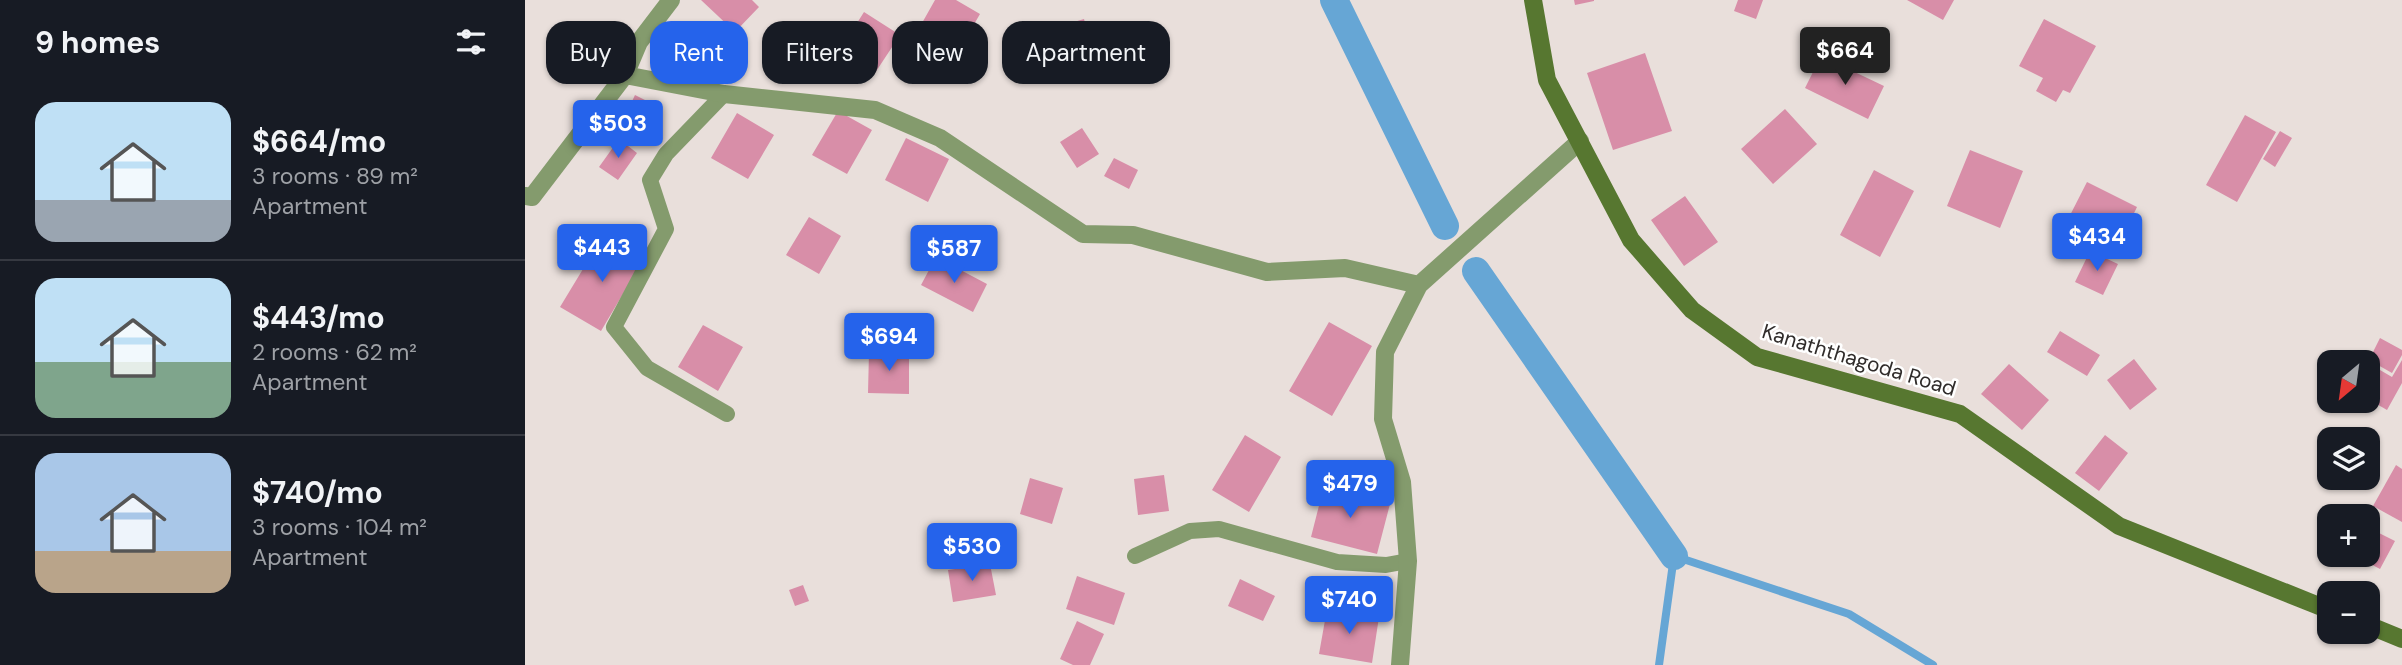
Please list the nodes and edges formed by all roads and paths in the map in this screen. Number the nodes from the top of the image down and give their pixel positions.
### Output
1 (671, 0) edge
2 (1533, 0) edge
3 (636, 49) edge
4 (636, 77) edge
5 (618, 84) edge
6 (725, 94) junction
7 (1580, 141) junction
8 (525, 197) edge
9 (1419, 285) junction
10 (727, 414) dead end
11 (1135, 556) dead end
12 (1408, 561) junction
13 (2317, 605) edge
14 (2380, 630) edge
15 (2402, 639) edge
16 (1400, 665) edge

1 - 3 street
2 - 7 street, Kanaththagoda Road
4 - 6 street
5 - 8 street
6 - 9 street
6 - 10 lane
7 - 9 street
7 - 13 street, Kanaththagoda Road
9 - 12 street
11 - 12 lane
12 - 16 street
14 - 15 street

